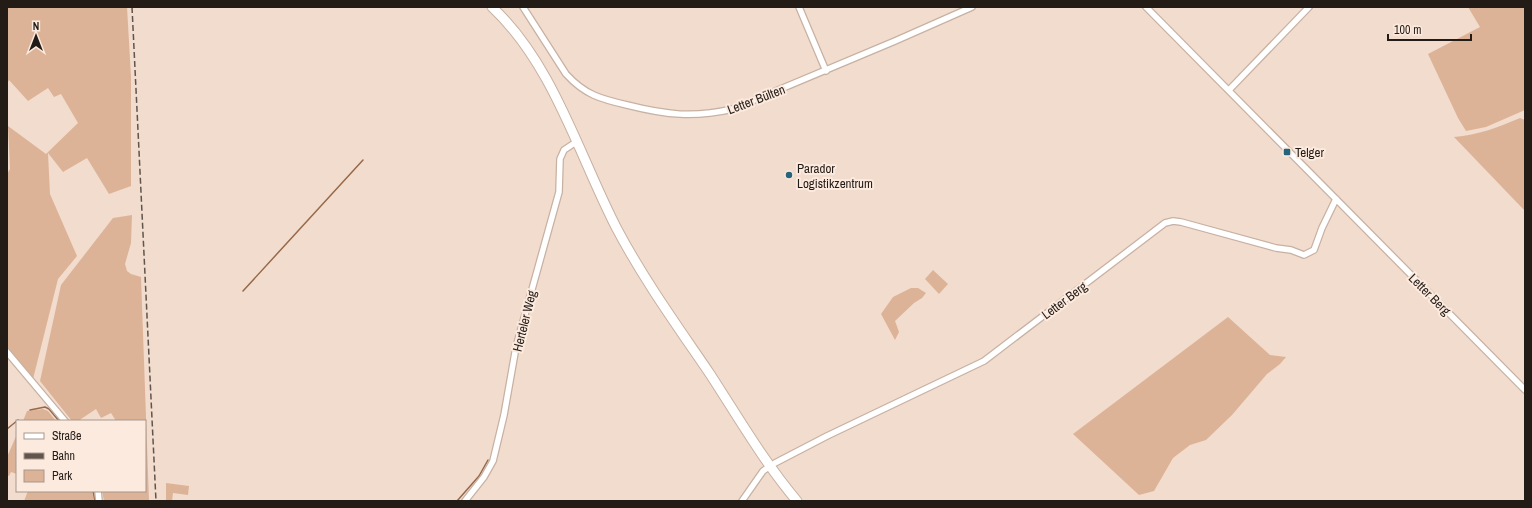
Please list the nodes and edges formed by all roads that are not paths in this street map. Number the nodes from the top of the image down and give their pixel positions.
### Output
1 (492, 7) edge
2 (523, 7) edge
3 (799, 7) edge
4 (972, 7) edge
5 (1146, 7) edge
6 (1309, 7) edge
7 (826, 71) junction
8 (1229, 90) junction
9 (576, 142) junction
10 (1336, 199) junction
11 (7, 352) edge
12 (1525, 390) edge
13 (64, 420) edge
14 (770, 466) junction
15 (465, 501) edge
16 (742, 501) edge
17 (797, 501) edge

1 - 9 main road
2 - 7 street, Letter Bülten
3 - 7 street
4 - 7 street, Letter Bülten
5 - 8 street, Letter Berg
6 - 8 street
8 - 10 street, Letter Berg
9 - 14 main road
9 - 15 street, Herteler Weg
10 - 12 street, Letter Berg
10 - 14 street, Letter Berg
11 - 13 street
14 - 16 street, Letter Berg
14 - 17 main road

